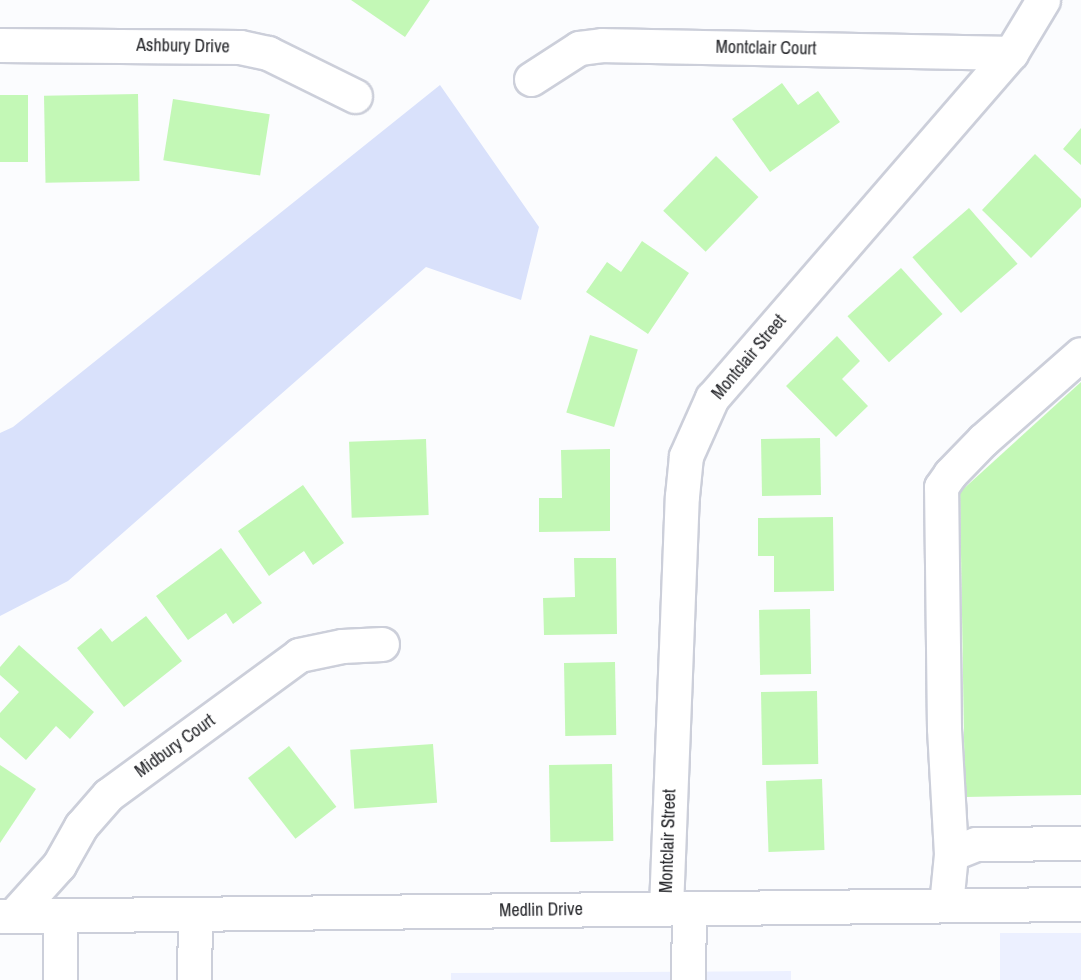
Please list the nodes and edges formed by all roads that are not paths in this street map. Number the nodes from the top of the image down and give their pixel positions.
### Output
1 (1043, 0) edge
2 (0, 45) edge
3 (1011, 53) junction
4 (531, 79) dead end
5 (355, 96) dead end
6 (1081, 354) edge
7 (382, 644) dead end
8 (1081, 843) edge
9 (951, 854) junction
10 (1081, 904) edge
11 (946, 905) junction
12 (678, 908) junction
13 (195, 914) junction
14 (60, 915) junction
15 (7, 916) edge
16 (60, 980) edge
17 (194, 980) edge
18 (688, 980) edge

1 - 3 street, Montclair Street
2 - 5 street, Ashbury Drive
3 - 4 street, Montclair Court
3 - 12 street, Montclair Street
6 - 9 street
7 - 15 street, Midbury Court
8 - 9 street
9 - 11 street
10 - 11 street, Medlin Drive
11 - 12 street, Medlin Drive
12 - 13 street, Medlin Drive
12 - 18 street, Montclair Street
13 - 14 street, Medlin Drive
13 - 17 street
14 - 15 street, Medlin Drive
14 - 16 street

